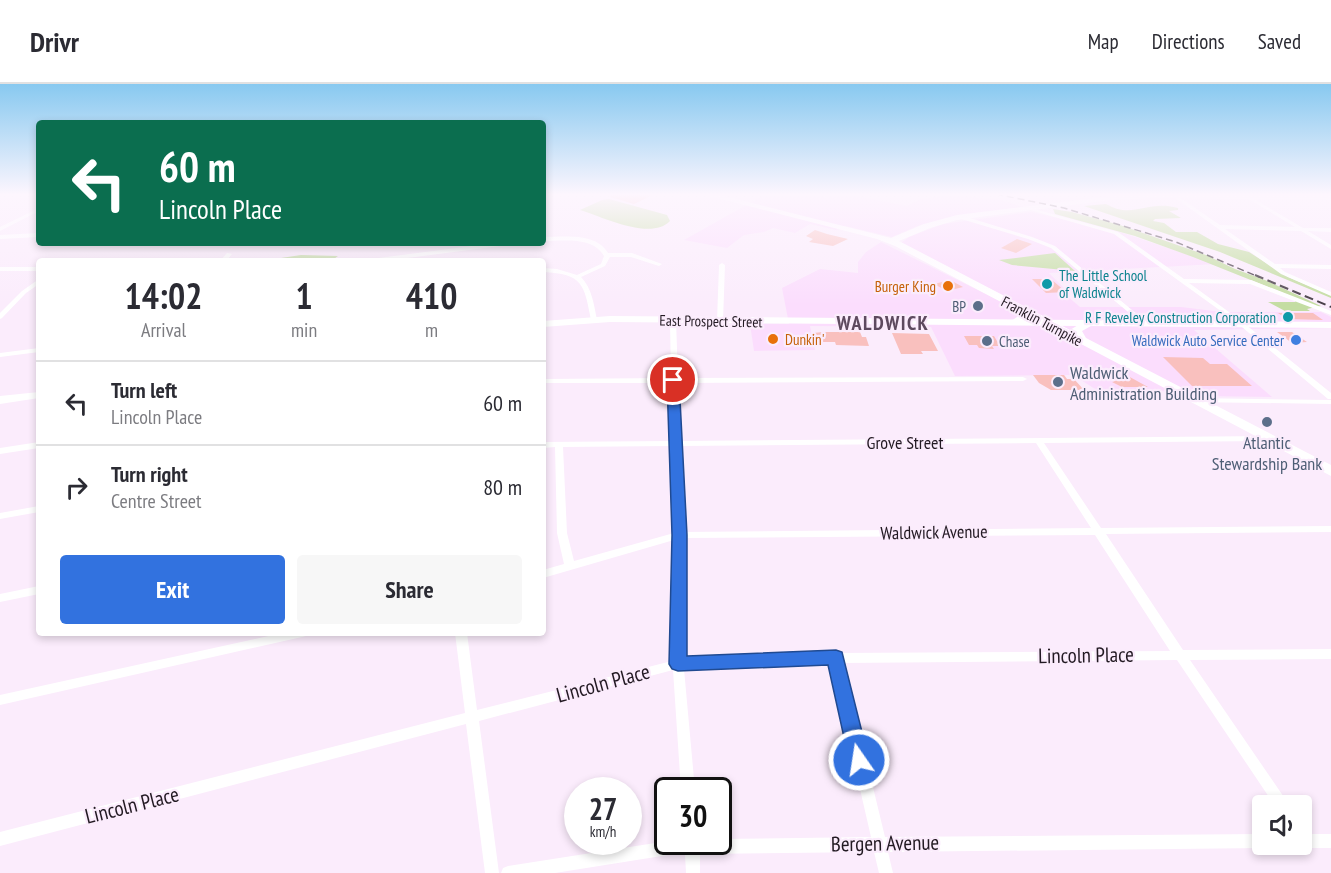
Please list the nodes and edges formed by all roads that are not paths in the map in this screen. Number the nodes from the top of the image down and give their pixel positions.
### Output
1 (851, 231) edge
2 (915, 231) edge
3 (1004, 231) edge
4 (1109, 231) edge
5 (1225, 231) edge
6 (1303, 231) edge
7 (36, 235) edge
8 (0, 237) edge
9 (546, 239) edge
10 (891, 241) junction
11 (485, 246) edge
12 (1331, 247) edge
13 (229, 254) dead end
14 (606, 255) junction
15 (226, 258) edge
16 (394, 258) edge
17 (659, 264) dead end
18 (722, 265) dead end
19 (1272, 266) junction
20 (1331, 267) edge
21 (0, 269) edge
22 (36, 269) edge
23 (546, 270) edge
24 (578, 278) junction
25 (1184, 281) junction
26 (36, 283) edge
27 (1331, 294) edge
28 (1023, 311) junction
29 (1331, 313) edge
30 (0, 317) edge
31 (594, 320) junction
32 (673, 320) junction
33 (720, 321) junction
34 (546, 324) edge
35 (1014, 324) junction
36 (1048, 324) junction
37 (1087, 324) junction
38 (1147, 325) junction
39 (1243, 325) junction
40 (1331, 325) edge
41 (1084, 343) junction
42 (36, 350) edge
43 (0, 355) edge
44 (1023, 379) dead end
45 (673, 380) junction
46 (546, 381) edge
47 (36, 395) edge
48 (1331, 397) edge
49 (0, 400) edge
50 (1194, 400) junction
51 (1331, 402) edge
52 (1267, 438) junction
53 (1039, 441) junction
54 (676, 443) junction
55 (546, 444) edge
56 (559, 444) junction
57 (36, 445) edge
58 (0, 451) edge
59 (1331, 471) edge
60 (36, 510) edge
61 (0, 516) edge
62 (1331, 530) edge
63 (1098, 531) junction
64 (679, 535) junction
65 (570, 567) junction
66 (546, 573) edge
67 (36, 591) edge
68 (0, 598) edge
69 (288, 636) edge
70 (461, 636) edge
71 (1331, 654) edge
72 (1180, 655) junction
73 (836, 658) junction
74 (678, 664) junction
75 (0, 700) edge
76 (472, 717) junction
77 (687, 777) edge
78 (1275, 795) edge
79 (0, 839) edge
80 (1312, 840) edge
81 (1331, 841) edge
82 (1252, 842) edge
83 (878, 843) junction
84 (732, 844) edge
85 (654, 850) edge
86 (692, 855) edge
87 (492, 873) edge
88 (508, 873) edge
89 (693, 873) edge
90 (886, 873) edge

1 - 10 main road, Franklin Turnpike
2 - 10 main road
3 - 38 street
4 - 25 street
5 - 19 street
6 - 12 street
7 - 8 street
9 - 14 street
10 - 28 main road, Franklin Turnpike
11 - 16 street
13 - 15 street
14 - 17 street
14 - 24 street
18 - 33 street
19 - 20 street
19 - 27 street
21 - 22 street
23 - 24 street
24 - 31 street
25 - 29 street
25 - 39 street
26 - 30 street
28 - 35 main road
28 - 36 main road, Franklin Turnpike
31 - 32 street, East Prospect Street
31 - 34 street, East Prospect Street
32 - 33 street, East Prospect Street
32 - 45 street
33 - 35 street, East Prospect Street
35 - 36 street, East Prospect Street
36 - 37 street, East Prospect Street
36 - 41 main road, Franklin Turnpike
37 - 38 street, East Prospect Street
37 - 41 main road
38 - 39 street, East Prospect Street
39 - 40 street, East Prospect Street
39 - 48 street
41 - 50 main road, Franklin Turnpike
42 - 43 street
44 - 45 street
45 - 46 street
45 - 54 street
47 - 49 street
50 - 51 street
50 - 52 main road, Franklin Turnpike
52 - 53 street, Grove Street
52 - 59 main road, Franklin Turnpike
53 - 54 street, Grove Street
53 - 63 street
54 - 56 street, Grove Street
54 - 64 street
55 - 56 street, Grove Street
56 - 65 street
57 - 58 street
60 - 61 street
62 - 63 street, Waldwick Avenue
63 - 64 street, Waldwick Avenue
63 - 72 street
64 - 65 street, Waldwick Avenue
64 - 74 street
65 - 66 street, Waldwick Avenue
67 - 68 street
69 - 75 street
70 - 76 street
71 - 72 street, Lincoln Place
72 - 73 street, Lincoln Place
72 - 78 street
73 - 74 street, Lincoln Place
73 - 83 street
74 - 76 street, Lincoln Place
74 - 77 street
76 - 79 street, Lincoln Place
76 - 87 street
80 - 81 street
82 - 83 street, Bergen Avenue
83 - 84 street, Bergen Avenue
83 - 90 street
85 - 88 street, Bergen Avenue
86 - 89 street

